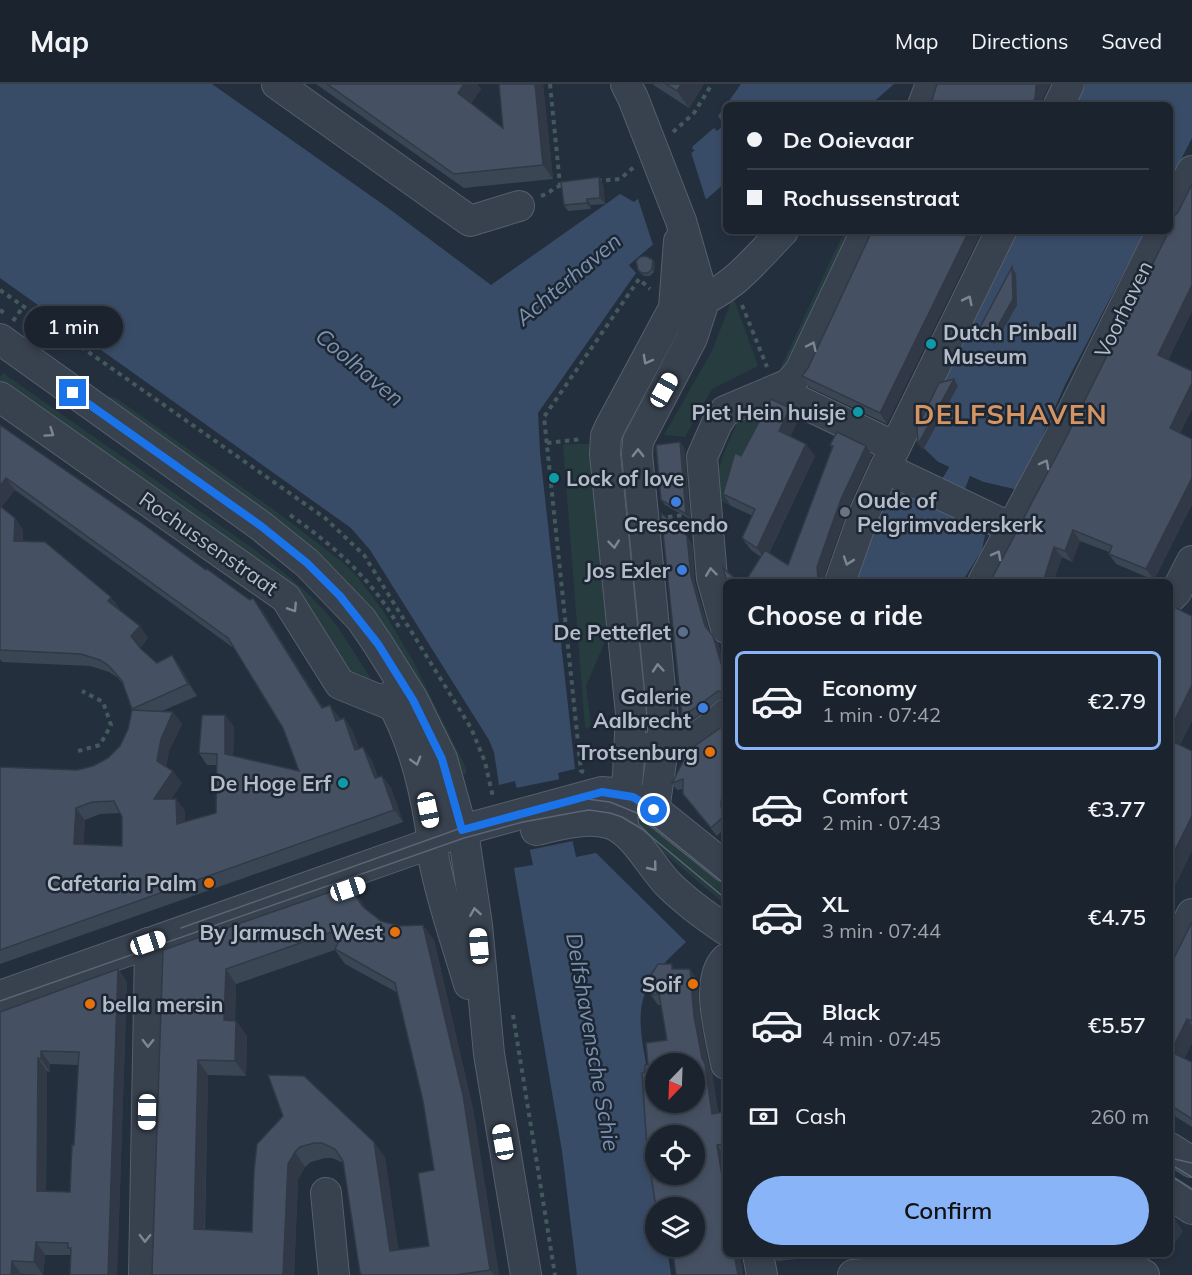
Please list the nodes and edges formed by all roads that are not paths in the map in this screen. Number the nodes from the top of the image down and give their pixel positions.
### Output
1 (278, 84) edge
2 (626, 84) edge
3 (1069, 84) edge
4 (1060, 102) edge
5 (1192, 171) edge
6 (519, 206) dead end
7 (1173, 209) edge
8 (681, 221) junction
9 (780, 234) edge
10 (865, 234) edge
11 (1000, 234) edge
12 (1161, 234) edge
13 (704, 301) junction
14 (674, 308) junction
15 (7, 329) edge
16 (0, 362) edge
17 (776, 390) junction
18 (1, 400) edge
19 (890, 458) junction
20 (1014, 521) junction
21 (1192, 561) edge
22 (841, 579) edge
23 (984, 579) edge
24 (1179, 597) edge
25 (723, 618) edge
26 (394, 706) junction
27 (723, 717) edge
28 (663, 748) junction
29 (630, 749) junction
30 (626, 795) junction
31 (654, 810) junction
32 (567, 813) junction
33 (624, 831) junction
34 (463, 840) junction
35 (433, 851) junction
36 (723, 865) edge
37 (1192, 914) edge
38 (723, 928) edge
39 (148, 943) junction
40 (1173, 945) edge
41 (723, 963) edge
42 (0, 996) edge
43 (723, 1042) edge
44 (489, 1054) junction
45 (1173, 1150) edge
46 (1192, 1162) edge
47 (326, 1193) dead end
48 (1173, 1196) edge
49 (1192, 1209) edge
50 (759, 1257) edge
51 (144, 1275) edge
52 (334, 1275) edge
53 (526, 1275) edge
54 (762, 1275) edge
55 (853, 1275) edge
56 (1144, 1275) edge

1 - 6 street
2 - 8 street
3 - 4 street
5 - 7 street
8 - 13 street
8 - 14 street
9 - 13 street
17 -> 10 street
19 -> 11 street
20 -> 12 street, Voorhaven
13 - 14 street
28 -> 13 street
14 -> 29 street
15 - 34 street, Rochussenstraat
16 - 26 street, Rochussenstraat
17 - 19 street
25 -> 17 street
18 -> 26 street, Rochussenstraat
19 - 20 street
19 -> 22 street
23 -> 20 street, Voorhaven
21 - 24 street
26 -> 35 street, Rochussenstraat
27 - 28 street
28 - 29 street
28 - 31 street
29 - 30 street
30 - 31 street
30 - 32 street
30 - 33 street
31 - 36 street
32 - 33 street
32 - 34 street
33 -> 38 street
34 - 35 street
44 -> 34 street, Rochussenstraat
35 - 39 street
35 - 44 street, Rochussenstraat
37 - 40 street
39 - 42 street
39 -> 51 street
41 - 43 street
44 - 53 street
45 - 46 street
47 - 52 street
48 - 49 street
50 - 54 street
55 - 56 street

